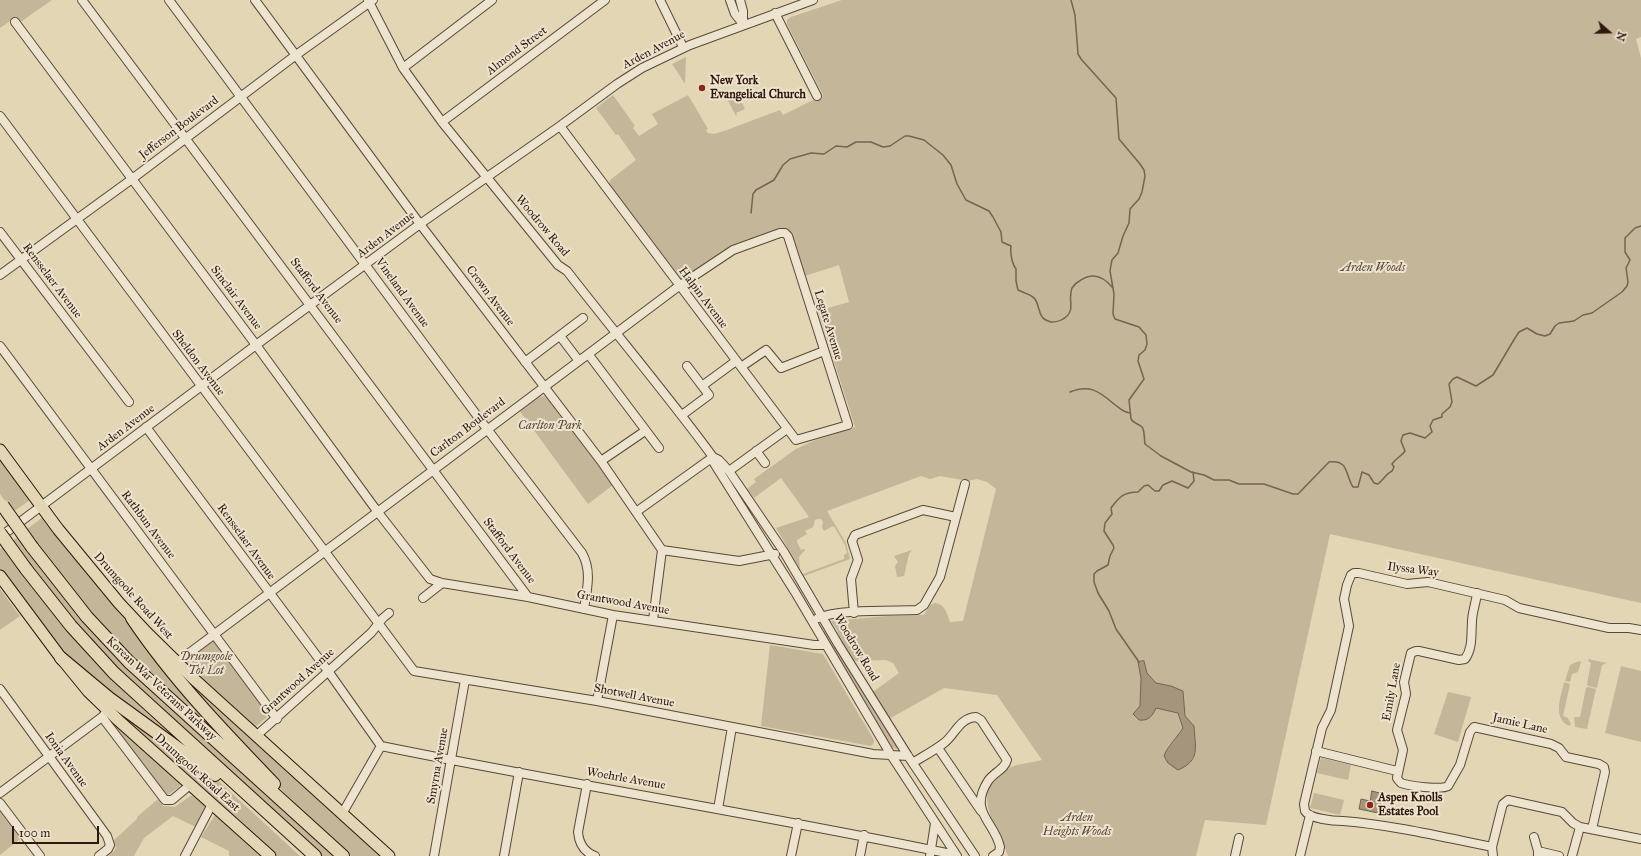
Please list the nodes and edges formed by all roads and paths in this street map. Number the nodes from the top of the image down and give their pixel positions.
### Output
1 (82, 0) edge
2 (169, 0) edge
3 (255, 0) edge
4 (492, 0) edge
5 (605, 0) edge
6 (660, 0) edge
7 (730, 0) edge
8 (740, 0) edge
9 (813, 0) edge
10 (370, 1) edge
11 (775, 13) junction
12 (15, 22) dead end
13 (743, 24) junction
14 (684, 47) junction
15 (296, 55) junction
16 (403, 68) junction
17 (241, 96) junction
18 (817, 96) dead end
19 (0, 116) edge
20 (442, 122) junction
21 (560, 126) junction
22 (185, 138) junction
23 (486, 177) junction
24 (132, 179) junction
25 (76, 219) junction
26 (420, 224) junction
27 (0, 232) edge
28 (785, 233) joint
29 (21, 260) junction
30 (366, 265) junction
31 (0, 275) edge
32 (679, 286) junction
33 (311, 305) junction
34 (583, 318) dead end
35 (616, 334) junction
36 (560, 336) junction
37 (256, 345) junction
38 (0, 346) edge
39 (824, 351) junction
40 (589, 355) junction
41 (525, 362) junction
42 (579, 362) junction
43 (739, 364) junction
44 (687, 366) dead end
45 (702, 386) junction
46 (201, 387) junction
47 (544, 387) junction
48 (129, 402) dead end
49 (682, 415) junction
50 (848, 425) joint
51 (146, 427) junction
52 (787, 428) junction
53 (488, 429) junction
54 (645, 431) junction
55 (659, 448) dead end
56 (0, 450) edge
57 (756, 451) junction
58 (713, 457) junction
59 (601, 462) junction
60 (765, 462) dead end
61 (91, 469) junction
62 (434, 470) junction
63 (729, 471) junction
64 (965, 484) dead end
65 (1, 505) edge
66 (41, 506) junction
67 (377, 511) junction
68 (636, 512) junction
69 (956, 517) junction
70 (0, 533) edge
71 (0, 536) edge
72 (662, 550) junction
73 (323, 551) junction
74 (784, 552) junction
75 (772, 555) junction
76 (0, 576) edge
77 (442, 583) junction
78 (268, 592) junction
79 (1478, 593) junction
80 (528, 597) junction
81 (423, 598) dead end
82 (584, 609) junction
83 (854, 612) junction
84 (389, 613) dead end
85 (613, 615) junction
86 (822, 616) junction
87 (132, 618) junction
88 (653, 620) junction
89 (811, 621) junction
90 (378, 624) junction
91 (1641, 630) edge
92 (214, 633) junction
93 (825, 645) junction
94 (61, 658) junction
95 (176, 662) junction
96 (328, 671) junction
97 (465, 680) junction
98 (0, 689) edge
99 (597, 701) junction
100 (105, 714) junction
101 (277, 719) junction
102 (732, 727) junction
103 (256, 736) junction
104 (381, 746) junction
105 (938, 748) junction
106 (1316, 751) junction
107 (891, 755) junction
108 (908, 756) junction
109 (49, 757) junction
110 (451, 760) junction
111 (914, 762) junction
112 (1397, 771) junction
113 (519, 772) junction
114 (587, 784) junction
115 (190, 785) junction
116 (0, 793) edge
117 (0, 803) edge
118 (212, 804) junction
119 (718, 809) junction
120 (981, 811) junction
121 (342, 814) junction
122 (1310, 815) junction
123 (306, 822) junction
124 (798, 823) junction
125 (935, 823) junction
126 (280, 824) junction
127 (1580, 827) junction
128 (1592, 829) junction
129 (864, 835) junction
130 (1534, 837) dead end
131 (1239, 838) dead end
132 (1641, 839) edge
133 (1492, 847) junction
134 (930, 853) edge
135 (1538, 854) edge
136 (957, 855) edge
137 (40, 856) edge
138 (99, 856) edge
139 (184, 856) edge
140 (270, 856) edge
141 (315, 856) edge
142 (343, 856) edge
143 (389, 856) edge
144 (434, 856) edge
145 (504, 856) edge
146 (595, 856) edge
147 (791, 856) edge
148 (860, 856) edge
149 (975, 856) edge
150 (994, 856) edge
151 (1235, 856) edge
152 (1300, 856) edge
153 (1493, 856) edge
154 (1559, 856) edge
155 (1572, 856) edge

1 - 22 street, Stafford Avenue
2 - 17 street, Vineland Avenue
3 - 15 street, Crown Avenue
4 - 16 street
5 - 20 street, Almond Street
6 - 14 street
7 - 13 street
8 - 13 street
9 - 11 street, Arden Avenue
10 - 15 street, Jefferson Boulevard
10 - 16 street, Woodrow Road
11 - 13 street, Arden Avenue
11 - 18 street
12 - 24 street, Sinclair Avenue
13 - 14 street, Arden Avenue
14 - 21 street, Arden Avenue
15 - 17 street, Jefferson Boulevard
15 - 26 street, Crown Avenue
16 - 20 street, Woodrow Road
17 - 22 street, Jefferson Boulevard
17 - 30 street, Vineland Avenue
19 - 25 street, Sheldon Avenue
20 - 23 street, Woodrow Road
21 - 23 street, Arden Avenue
21 - 32 street, Halpin Avenue
22 - 24 street, Jefferson Boulevard
22 - 33 street, Stafford Avenue
23 - 26 street, Arden Avenue
23 - 35 street, Woodrow Road
24 - 25 street, Jefferson Boulevard
24 - 37 street, Sinclair Avenue
25 - 29 street, Jefferson Boulevard
25 - 46 street, Sheldon Avenue
26 - 30 street, Arden Avenue
26 - 41 street, Crown Avenue
27 - 29 street, Rensselaer Avenue
28 - 32 street, Carlton Boulevard
28 - 39 street, Legate Avenue
29 - 31 street, Jefferson Boulevard
29 - 48 street, Rensselaer Avenue
30 - 33 street, Arden Avenue
30 - 53 street, Vineland Avenue
32 - 35 street, Carlton Boulevard
32 - 43 street, Halpin Avenue
33 - 37 street, Arden Avenue
33 - 62 street, Stafford Avenue
34 - 36 street
35 - 40 street, Carlton Boulevard
35 - 49 street, Woodrow Road
36 - 41 street
36 - 42 street
37 - 46 street, Arden Avenue
37 - 67 street, Sinclair Avenue
38 - 61 street, Rathbun Avenue
39 - 43 street
39 - 50 street, Legate Avenue
40 - 42 street, Carlton Boulevard
40 - 54 street
41 - 47 street, Crown Avenue
42 - 47 street, Carlton Boulevard
43 - 45 street
43 - 52 street, Halpin Avenue
44 - 45 street
45 - 49 street
46 - 51 street, Arden Avenue
46 - 73 street, Sheldon Avenue
47 - 53 street, Carlton Boulevard
47 - 59 street, Crown Avenue
49 - 58 street, Woodrow Road
50 - 52 street, Halpin Avenue
51 - 61 street, Arden Avenue
51 - 78 street, Rensselaer Avenue
52 - 57 street
53 - 62 street, Carlton Boulevard
53 - 82 street, Vineland Avenue
54 - 55 street
54 - 59 street
56 - 66 main road, Drumgoole Road West
57 - 60 street
57 - 63 street
58 - 63 street, Woodrow Road
58 - 68 street
58 - 75 street, Woodrow Road
59 - 68 street, Crown Avenue
61 - 66 street, Arden Avenue
61 - 92 street, Rathbun Avenue
62 - 67 street, Carlton Boulevard
62 - 80 street, Stafford Avenue
63 - 74 street, Woodrow Road
64 - 69 street
65 - 123 highway, Korean War Veterans Parkway, bridge
66 - 71 street, Arden Avenue
66 - 87 main road, Drumgoole Road West
67 - 73 street, Carlton Boulevard
67 - 77 street, Sinclair Avenue
68 - 72 street, Crown Avenue
69 - 83 street
69 - 83 street
70 - 126 highway, Korean War Veterans Parkway, bridge
72 - 75 street
72 - 88 street
73 - 78 street, Carlton Boulevard
73 - 90 street, Sheldon Avenue
74 - 75 street
74 - 86 street, Woodrow Road
75 - 89 street, Woodrow Road
76 - 94 main road, Drumgoole Road East
77 - 80 street, Grantwood Avenue
77 - 81 street
78 - 92 street, Carlton Boulevard
78 - 96 street, Rensselaer Avenue
79 - 91 street, Ilyssa Way
79 - 106 street, Ilyssa Way
79 - 112 street, Emily Lane
80 - 82 street, Grantwood Avenue
82 - 85 street, Grantwood Avenue
83 - 86 street
84 - 90 street, Grantwood Avenue
85 - 88 street, Grantwood Avenue
85 - 99 street
86 - 89 street
86 - 108 street, Woodrow Road
87 - 95 main road, Drumgoole Road West
87 - 123 highway
88 - 93 street, Grantwood Avenue
89 - 93 street, Woodrow Road
90 - 96 street, Grantwood Avenue
90 - 97 street, Shotwell Avenue
92 - 95 street, Carlton Boulevard
92 - 101 street, Rathbun Avenue
93 - 107 street, Woodrow Road
94 - 100 main road, Drumgoole Road East
94 - 126 highway
95 - 103 main road, Drumgoole Road West
96 - 101 street, Grantwood Avenue
96 - 104 street
97 - 99 street, Shotwell Avenue
97 - 110 street, Smyrna Avenue
98 - 109 street, Ionia Avenue
99 - 102 street, Shotwell Avenue
100 - 109 street
100 - 115 main road, Drumgoole Road East
100 - 115 street
101 - 103 street, Grantwood Avenue
102 - 107 street, Shotwell Avenue
102 - 119 street
103 - 121 main road, Drumgoole Road West
104 - 110 street, Woehrle Avenue
104 - 121 street
105 - 111 street
105 - 120 street
105 - 120 street
106 - 112 street
106 - 122 street, Ilyssa Way
107 - 108 street, Shotwell Avenue
107 - 125 street, Woodrow Road
108 - 111 street, Woodrow Road
109 - 116 street
109 - 138 street, Ionia Avenue
110 - 113 street, Woehrle Avenue
110 - 144 street, Smyrna Avenue
111 - 149 street, Woodrow Road
112 - 128 street, Jamie Lane
113 - 114 street, Woehrle Avenue
113 - 145 street
114 - 119 street, Woehrle Avenue
114 - 146 street
115 - 118 main road, Drumgoole Road East
117 - 137 street
118 - 139 street
118 - 140 main road, Drumgoole Road East
119 - 124 street, Woehrle Avenue
120 - 150 street
121 - 143 main road, Drumgoole Road West
122 - 133 street
122 - 152 street, Ilyssa Way
123 - 142 highway, Korean War Veterans Parkway
124 - 129 street, Woehrle Avenue
124 - 147 street
125 - 134 street
125 - 136 street, Woodrow Road
126 - 141 highway, Korean War Veterans Parkway
127 - 128 street
127 - 133 street
127 - 155 street
128 - 132 street
129 - 134 street, Woehrle Avenue
129 - 148 street
130 - 135 street
131 - 151 street
133 - 153 street
134 - 136 street, Woehrle Avenue
135 - 154 street

